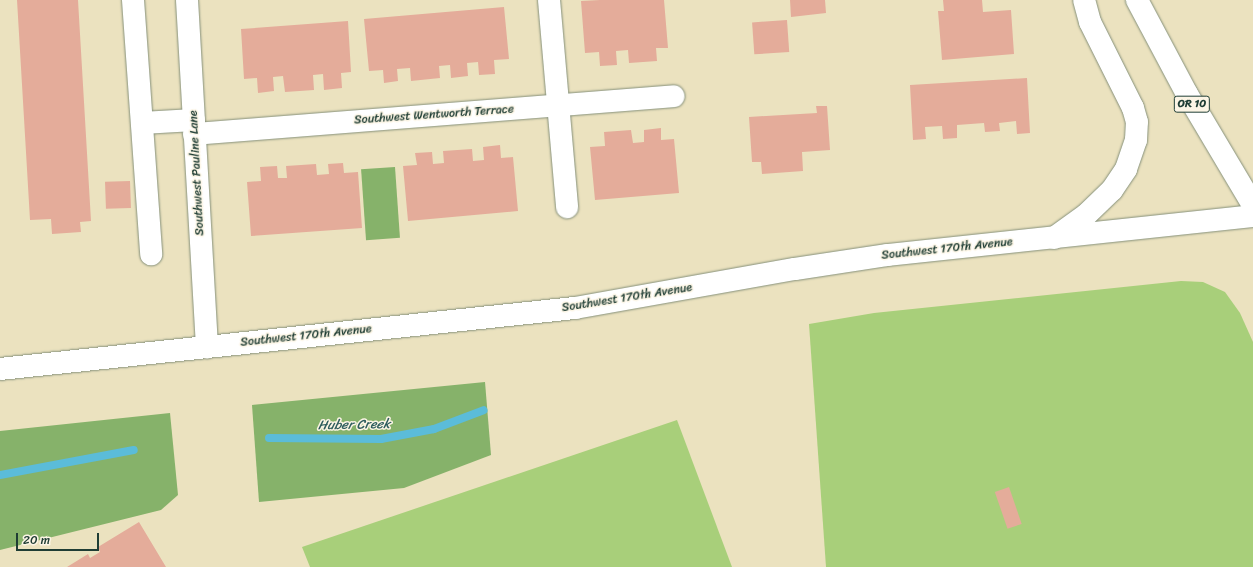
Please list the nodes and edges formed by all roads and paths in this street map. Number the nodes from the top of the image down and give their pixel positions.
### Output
1 (133, 0) edge
2 (187, 0) edge
3 (549, 0) edge
4 (1084, 0) edge
5 (1137, 0) edge
6 (673, 96) dead end
7 (558, 105) junction
8 (142, 123) junction
9 (194, 127) junction
10 (1253, 205) edge
11 (567, 207) dead end
12 (1253, 216) edge
13 (1054, 238) junction
14 (151, 254) dead end
15 (207, 347) junction
16 (0, 368) edge

1 - 8 main road
2 - 9 main road, Southwest Pauline Lane
3 - 7 main road
4 - 13 main road
5 - 10 main road, OR 10
6 - 7 main road, Southwest Wentworth Terrace
7 - 9 main road, Southwest Wentworth Terrace
7 - 11 main road
8 - 9 main road, Southwest Wentworth Terrace
8 - 14 main road
9 - 15 main road, Southwest Pauline Lane
12 - 13 main road, Southwest 170th Avenue
13 - 15 main road, Southwest 170th Avenue
15 - 16 main road, Southwest 170th Avenue

